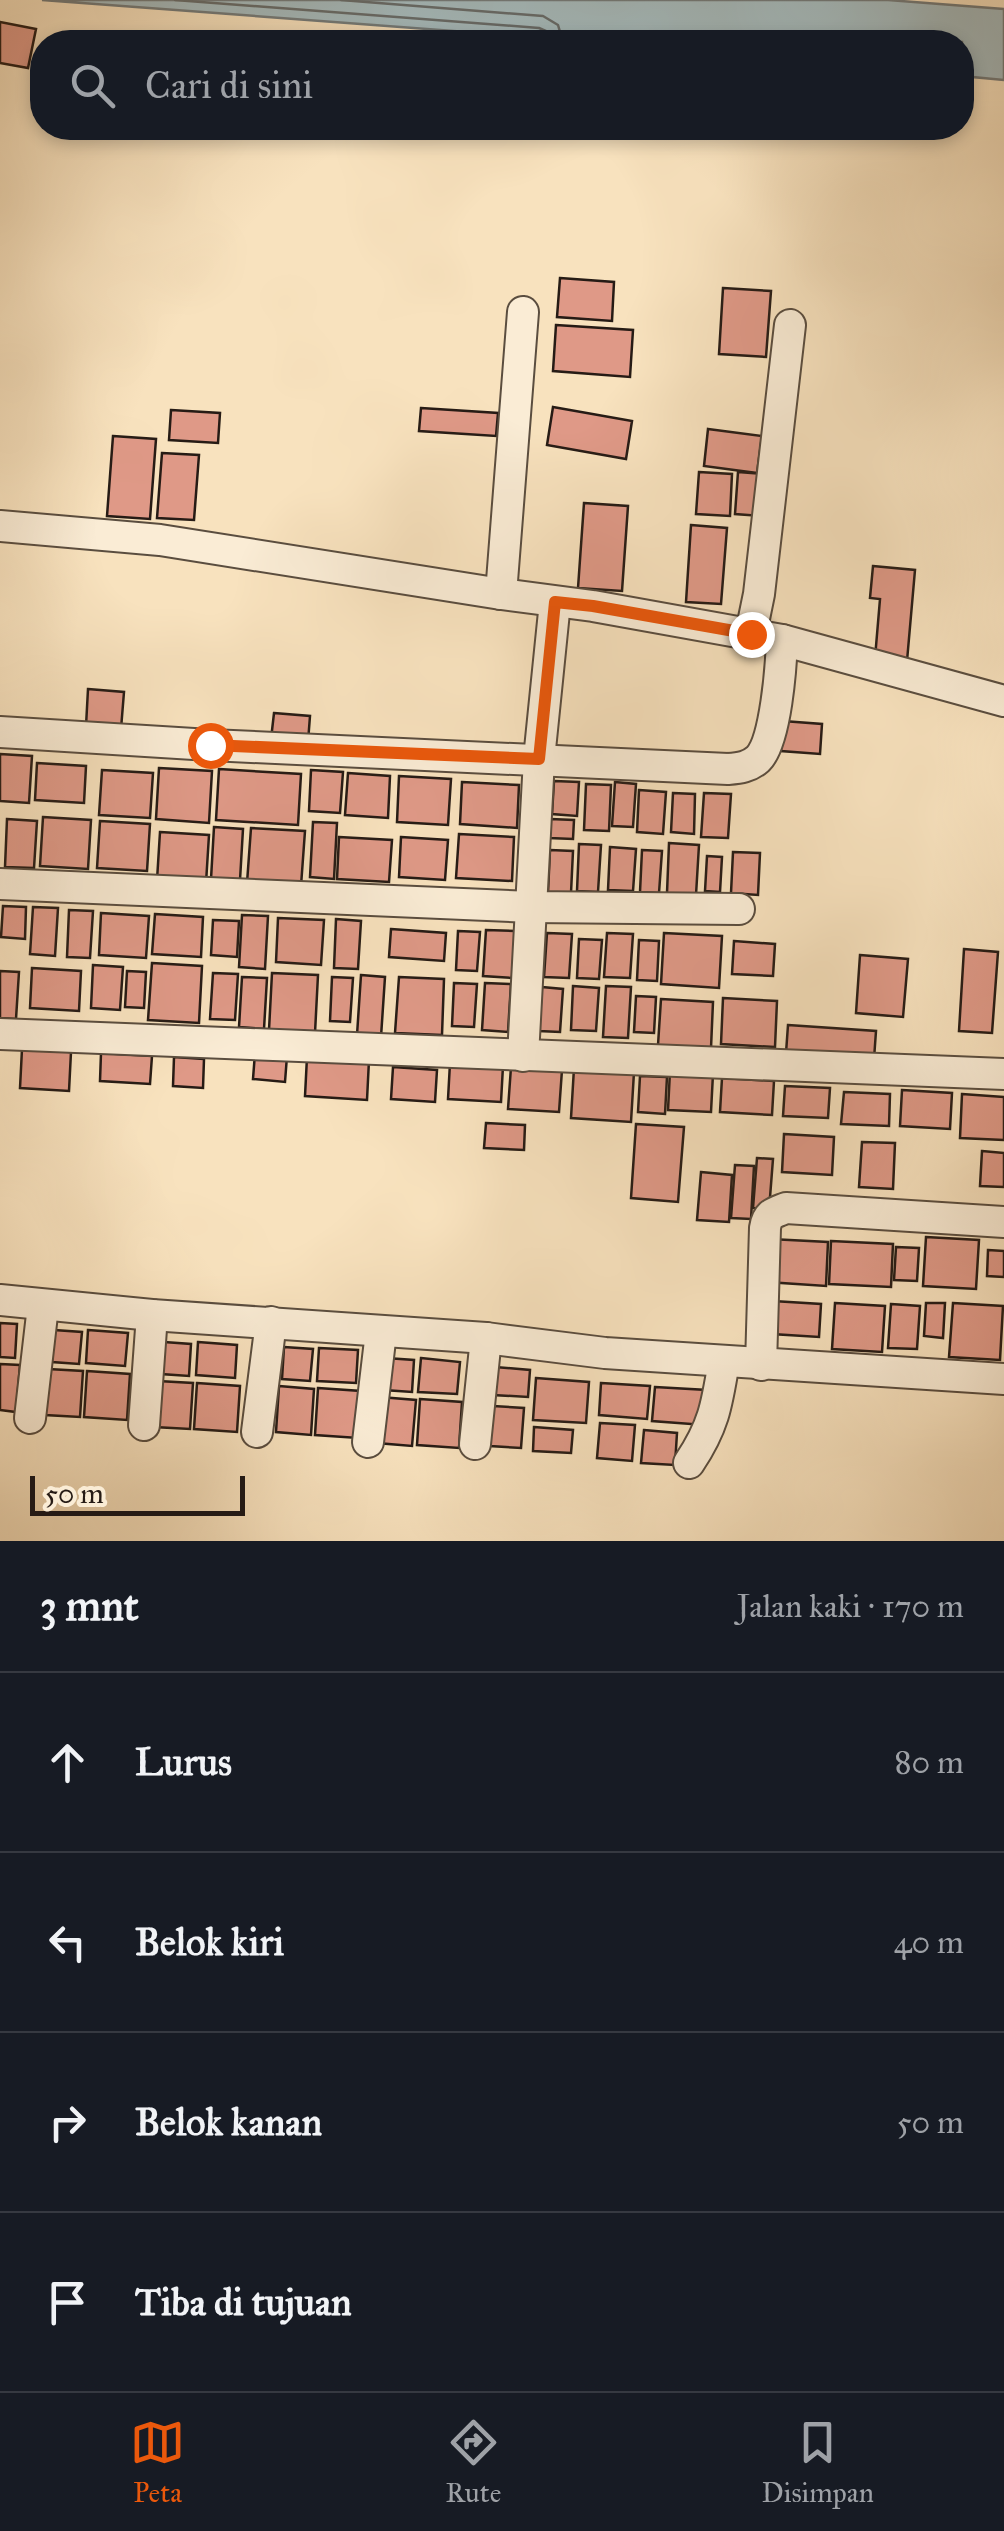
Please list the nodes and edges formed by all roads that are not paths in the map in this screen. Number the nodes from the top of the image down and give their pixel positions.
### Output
1 (524, 312) dead end
2 (790, 324) dead end
3 (0, 526) edge
4 (501, 594) junction
5 (555, 602) junction
6 (751, 634) junction
7 (782, 640) junction
8 (1004, 700) edge
9 (0, 732) edge
10 (539, 759) junction
11 (0, 884) edge
12 (531, 907) junction
13 (739, 909) dead end
14 (0, 1034) edge
15 (523, 1056) junction
16 (1004, 1074) edge
17 (1004, 1222) edge
18 (0, 1300) edge
19 (43, 1306) junction
20 (152, 1315) junction
21 (271, 1322) junction
22 (381, 1332) junction
23 (486, 1338) junction
24 (724, 1360) junction
25 (762, 1364) junction
26 (1004, 1379) edge
27 (30, 1418) dead end
28 (144, 1426) dead end
29 (257, 1432) dead end
30 (368, 1442) dead end
31 (475, 1444) dead end
32 (688, 1462) dead end

1 - 4 street
2 - 6 street
3 - 4 street
4 - 5 street
5 - 6 street
5 - 10 street
6 - 7 street
7 - 8 street
7 - 10 street
9 - 10 street
10 - 12 street
11 - 12 street
12 - 13 street
12 - 15 street
14 - 15 street
15 - 16 street
17 - 25 street
18 - 19 street
19 - 20 street
19 - 27 street
20 - 21 street
20 - 28 street
21 - 22 street
21 - 29 street
22 - 23 street
22 - 30 street
23 - 24 street
23 - 31 street
24 - 25 street
24 - 32 street
25 - 26 street

